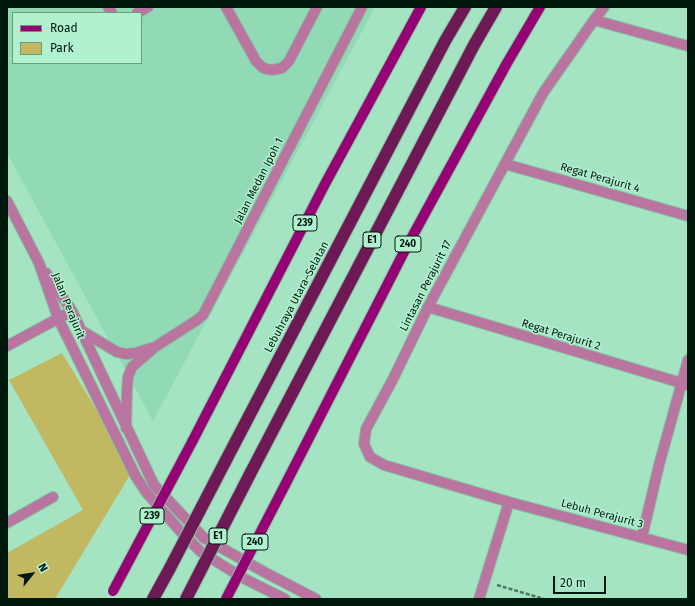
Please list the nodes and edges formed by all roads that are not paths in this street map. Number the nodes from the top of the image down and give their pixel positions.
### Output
1 (148, 7) edge
2 (226, 7) edge
3 (317, 7) edge
4 (362, 7) edge
5 (421, 7) edge
6 (465, 7) edge
7 (496, 7) edge
8 (540, 7) edge
9 (604, 7) edge
10 (139, 12) edge
11 (594, 20) junction
12 (688, 46) edge
13 (505, 164) junction
14 (7, 201) edge
15 (688, 216) edge
16 (39, 263) junction
17 (428, 307) junction
18 (72, 311) junction
19 (58, 318) junction
20 (82, 331) junction
21 (7, 346) edge
22 (155, 347) junction
23 (688, 360) edge
24 (685, 384) edge
25 (126, 428) junction
26 (53, 497) dead end
27 (509, 502) junction
28 (7, 523) edge
29 (642, 537) junction
30 (688, 550) edge
31 (258, 586) junction
32 (111, 595) edge
33 (154, 599) edge
34 (186, 599) edge
35 (226, 599) edge
36 (267, 599) edge
37 (285, 599) edge
38 (316, 599) edge
39 (479, 599) edge

1 - 10 street
2 - 3 street
4 - 22 street, Jalan Medan Ipoh 1
5 - 32 main road, 239, bridge
6 - 33 highway, Lebuhraya Utara–Selatan / E1, bridge
7 - 34 highway, E1, bridge
8 - 35 main road, 240, bridge
9 - 11 street, Lintasan Perajurit 17
11 - 12 street
11 - 13 street, Lintasan Perajurit 17
13 - 15 street, Regat Perajurit 4
13 - 17 street, Lintasan Perajurit 17
14 - 16 street
16 - 18 street, Jalan Perajurit
16 - 19 street, Jalan Perajurit
17 - 24 street, Regat Perajurit 2
17 - 27 street, Lintasan Perajurit 17
18 - 19 street
18 - 20 street, Jalan Perajurit
19 - 21 street
19 - 31 street, Jalan Perajurit
20 - 22 street, Jalan Medan Ipoh 1
20 - 25 street, Jalan Perajurit
22 - 25 street, Jalan Medan Ipoh 1
23 - 24 street
24 - 29 street
25 - 38 street, Jalan Perajurit
26 - 28 street
27 - 29 street, Lebuh Perajurit 3
27 - 39 street
29 - 30 street, Lebuh Perajurit 3
31 - 36 street
31 - 37 street, Jalan Perajurit

